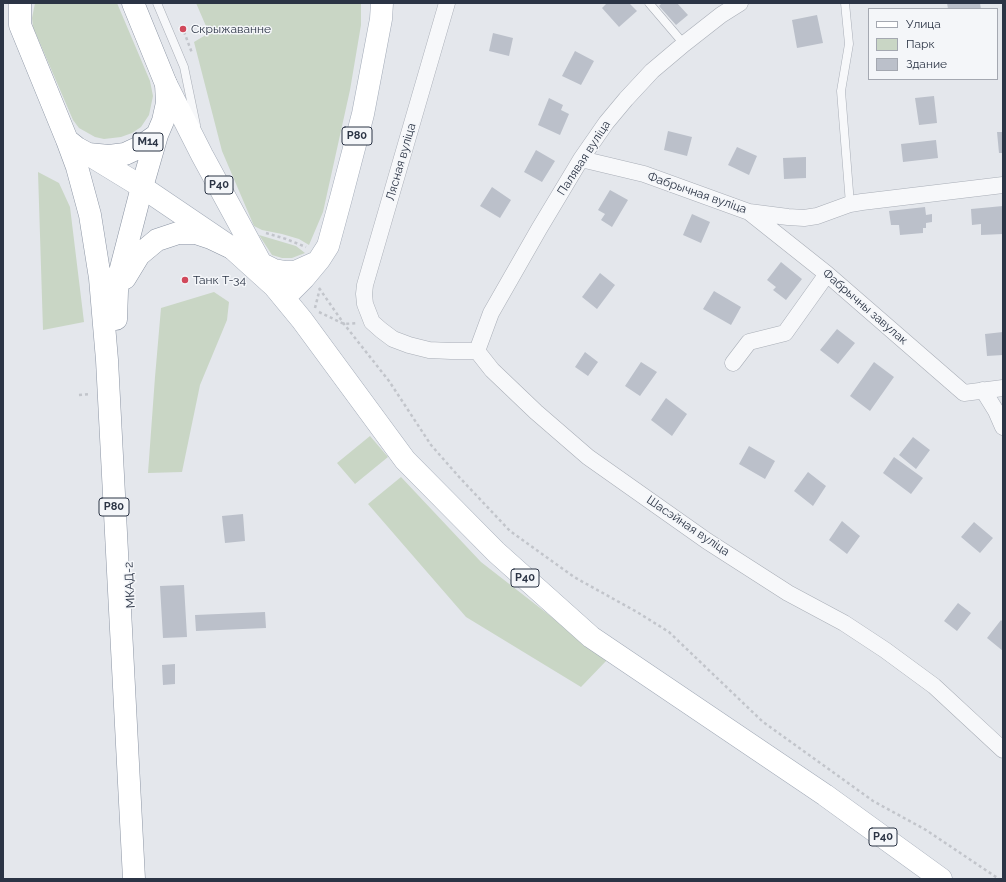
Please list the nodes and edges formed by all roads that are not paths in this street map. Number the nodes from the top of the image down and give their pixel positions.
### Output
1 (9, 3) edge
2 (20, 3) edge
3 (24, 3) edge
4 (133, 3) edge
5 (157, 3) edge
6 (382, 3) edge
7 (447, 3) edge
8 (649, 3) edge
9 (740, 3) edge
10 (845, 3) edge
11 (20, 25) junction
12 (684, 44) junction
13 (166, 84) junction
14 (158, 135) junction
15 (67, 140) junction
16 (88, 154) junction
17 (202, 155) junction
18 (581, 159) junction
19 (1003, 185) edge
20 (142, 187) junction
21 (850, 204) junction
22 (749, 212) junction
23 (232, 248) junction
24 (317, 262) junction
25 (262, 264) junction
26 (827, 274) junction
27 (116, 291) junction
28 (279, 292) junction
29 (477, 351) junction
30 (733, 362) dead end
31 (1003, 388) edge
32 (984, 390) junction
33 (1003, 427) edge
34 (1003, 750) edge
35 (134, 879) edge
36 (147, 879) edge
37 (941, 879) edge

1 - 11 main road
2 - 11 main road
3 - 11 main road
4 - 13 main road, М14
5 - 17 lane
6 - 24 main road, Р80
7 - 29 street, Лясная вуліца
8 - 12 lane
9 - 12 street, Палявая вуліца
10 - 21 lane
11 - 15 main road
12 - 18 street, Палявая вуліца
13 - 14 main road, М14
13 - 17 main road, Р40
14 - 16 main road, М14
14 - 20 main road, Р80
15 - 16 main road, М14
15 - 35 main road, Р80
16 - 20 main road, Р40
17 - 25 main road, Р40
18 - 22 street, Фабрычная вуліца
18 - 29 street, Палявая вуліца
19 - 21 street, Фабрычная вуліца
20 - 23 main road, Р40
20 - 27 main road, Р80
21 - 22 street, Фабрычная вуліца
22 - 26 street, Фабрычны завулак
23 - 27 main road
23 - 28 main road, Р40
24 - 25 main road
24 - 28 main road, Р80
25 - 28 main road, Р40
26 - 30 street
26 - 32 street, Фабрычны завулак
27 - 36 main road, МКАД-2 / Р80
28 - 37 main road, Р40
29 - 34 street, Шасэйная вуліца
31 - 32 street, Фабрычны завулак
32 - 33 street

